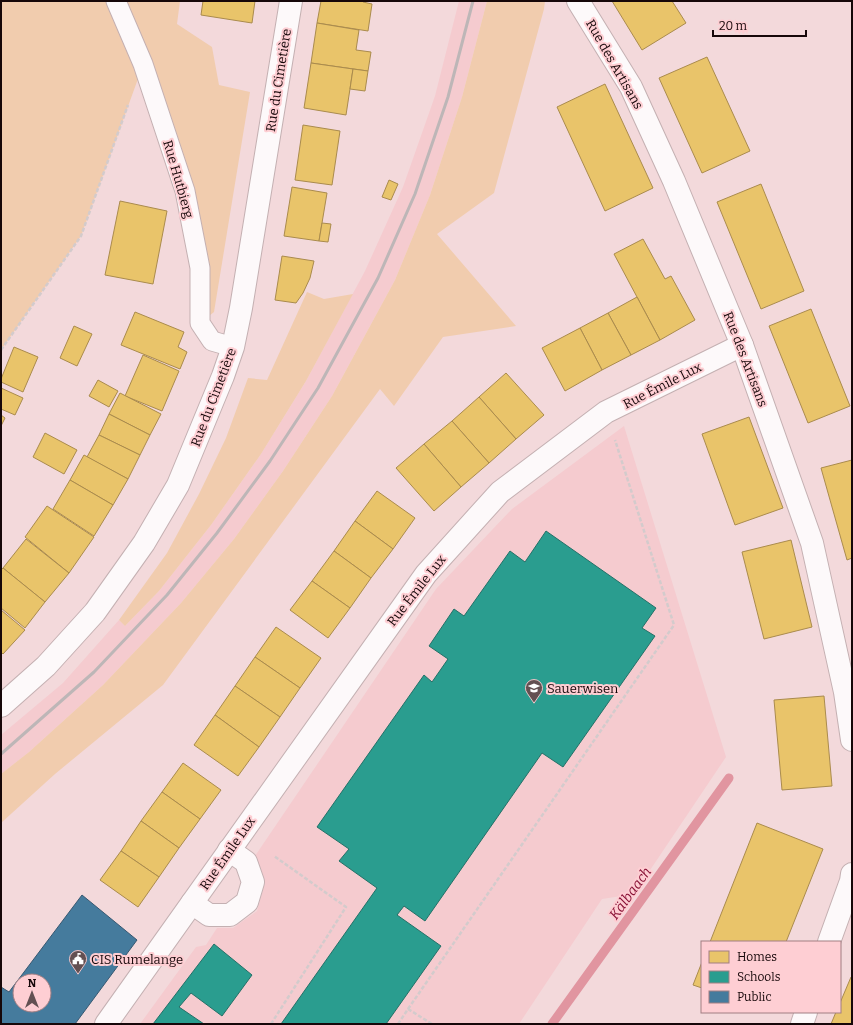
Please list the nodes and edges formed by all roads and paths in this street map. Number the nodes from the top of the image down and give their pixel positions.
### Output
1 (116, 1) edge
2 (291, 1) edge
3 (578, 1) edge
4 (143, 64) junction
5 (742, 345) junction
6 (233, 347) junction
7 (1, 350) edge
8 (606, 412) junction
9 (1, 706) edge
10 (852, 740) edge
11 (235, 841) junction
12 (852, 874) edge
13 (192, 904) junction
14 (829, 941) edge
15 (408, 1009) junction
16 (806, 1013) edge
17 (106, 1024) edge
18 (271, 1024) edge
19 (398, 1024) edge
20 (432, 1024) edge
21 (802, 1024) edge

1 - 4 lane, Rue Hutbierg
2 - 6 street, Rue du Cimetière
3 - 5 street, Rue des Artisans
4 - 6 lane, Rue Hutbierg
4 - 7 path
5 - 8 street, Rue Émile Lux
5 - 10 street, Rue des Artisans
6 - 9 street, Rue du Cimetière
8 - 11 street, Rue Émile Lux
8 - 15 path
11 - 13 street, Rue Émile Lux
11 - 13 street
11 - 18 path
12 - 14 street
13 - 17 street, Rue Émile Lux
15 - 19 path
15 - 20 path
16 - 21 street

